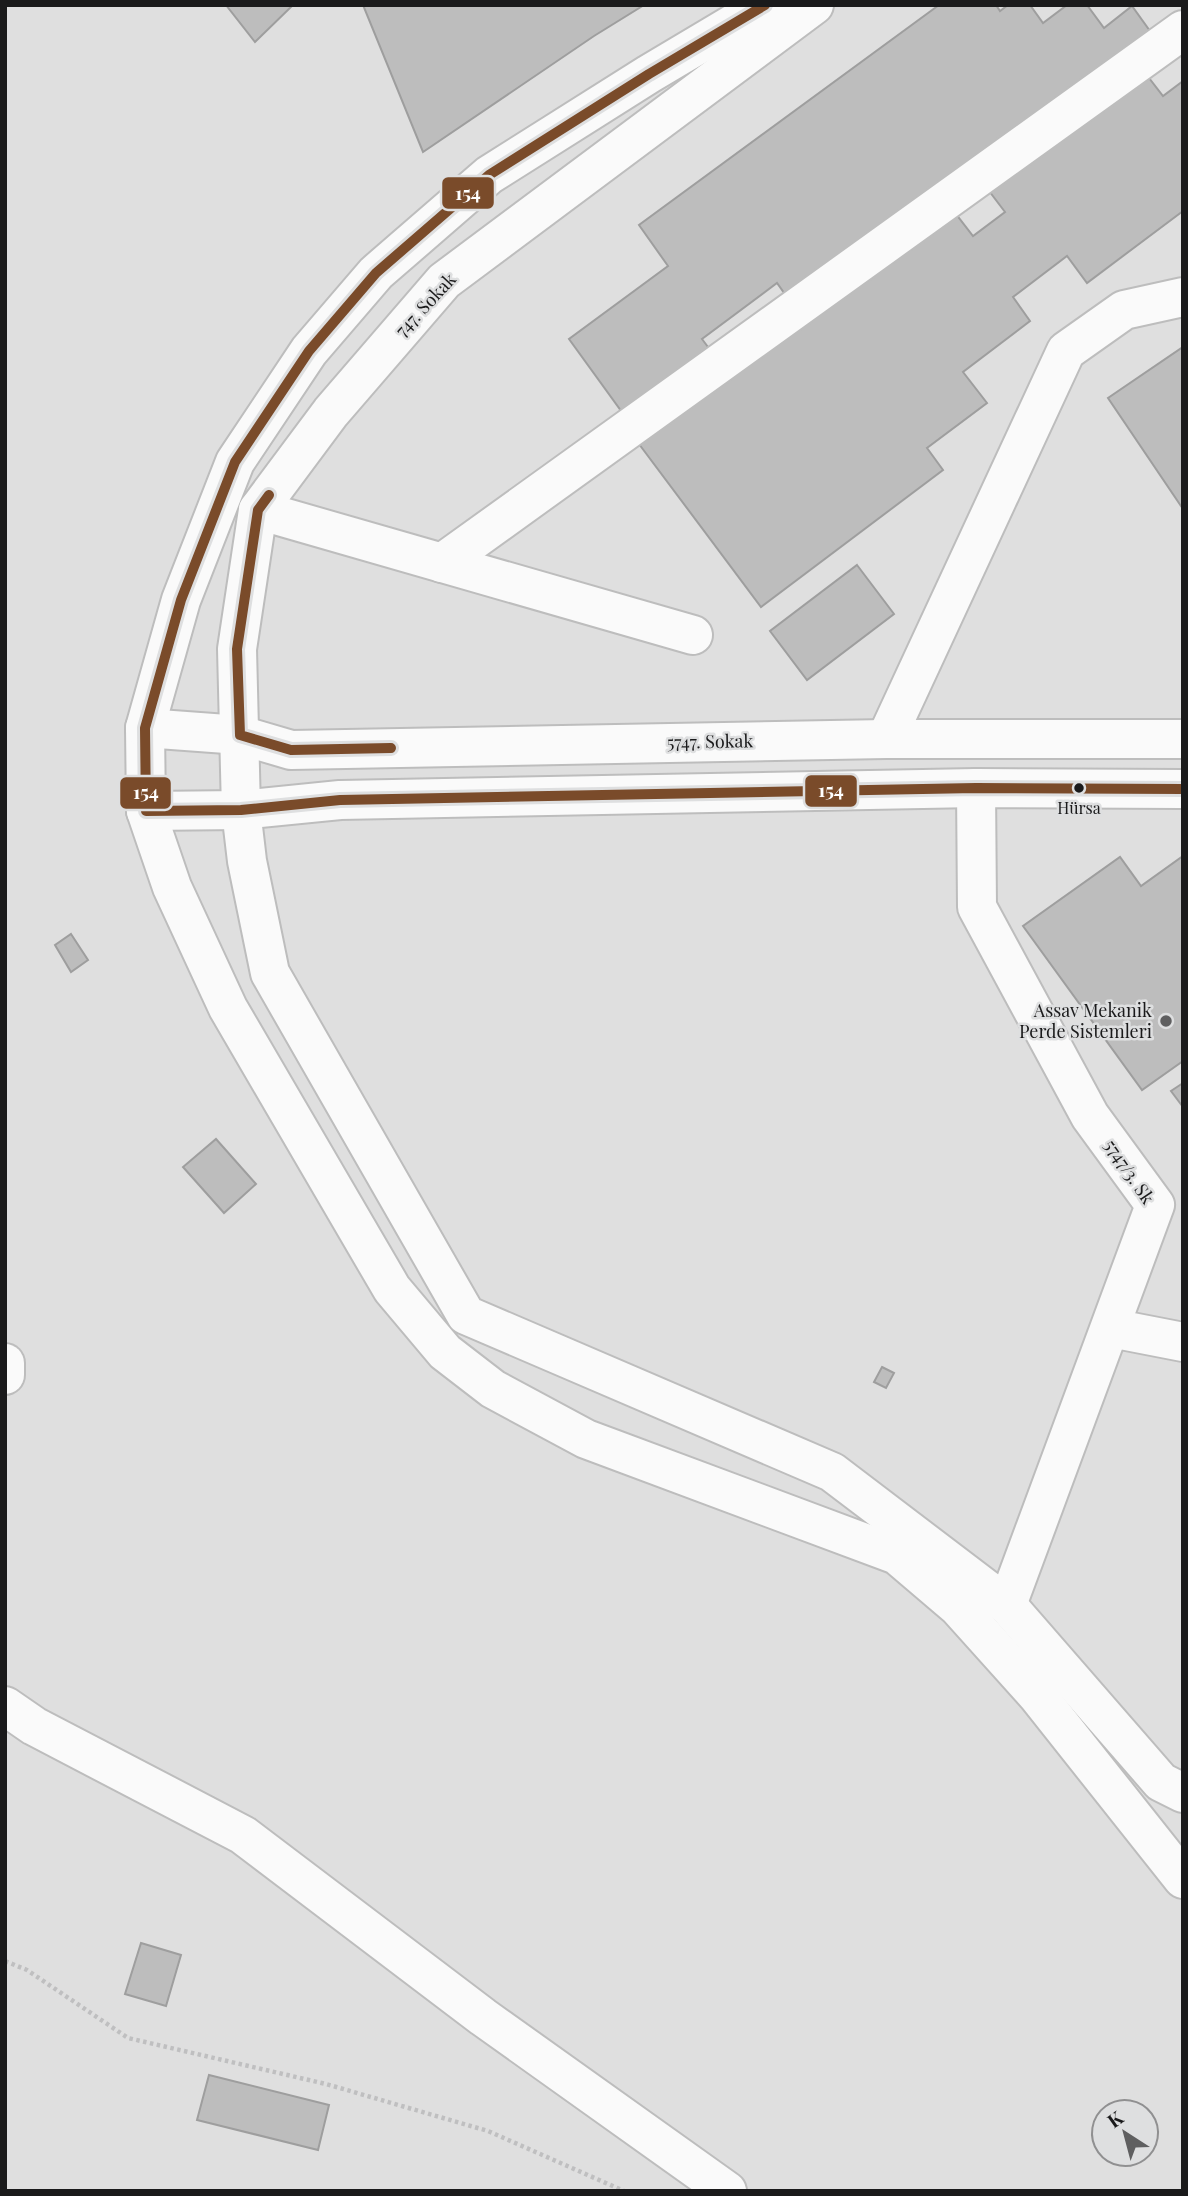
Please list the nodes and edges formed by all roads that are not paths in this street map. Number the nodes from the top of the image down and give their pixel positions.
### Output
1 (765, 5) edge
2 (814, 5) edge
3 (1183, 30) edge
4 (1183, 297) edge
5 (258, 510) junction
6 (442, 563) junction
7 (693, 635) dead end
8 (145, 728) junction
9 (240, 736) junction
10 (886, 739) junction
11 (1183, 739) edge
12 (976, 788) junction
13 (1183, 789) edge
14 (241, 810) junction
15 (146, 811) junction
16 (1111, 1328) junction
17 (1183, 1342) edge
18 (5, 1363) edge
19 (5, 1374) edge
20 (1007, 1605) junction
21 (5, 1706) edge
22 (1183, 1793) edge
23 (1183, 1879) edge
24 (727, 2191) edge

1 - 8 main road
2 - 5 main road, 747. Sokak
3 - 6 main road
4 - 10 main road
5 - 6 main road
5 - 9 main road, 747. Sokak
6 - 7 main road
8 - 9 main road, 5747. Sokak
8 - 15 main road
9 - 10 main road, 5747. Sokak
9 - 14 main road, 747. Sokak
10 - 11 main road, 5747. Sokak
12 - 13 main road
12 - 14 main road
12 - 16 main road, 5747/3. Sk
14 - 15 main road
14 - 20 main road, 747. Sokak
15 - 23 main road
16 - 17 main road
16 - 20 main road, 5747/3. Sk
18 - 19 main road
20 - 22 main road, 747. Sokak
21 - 24 main road

